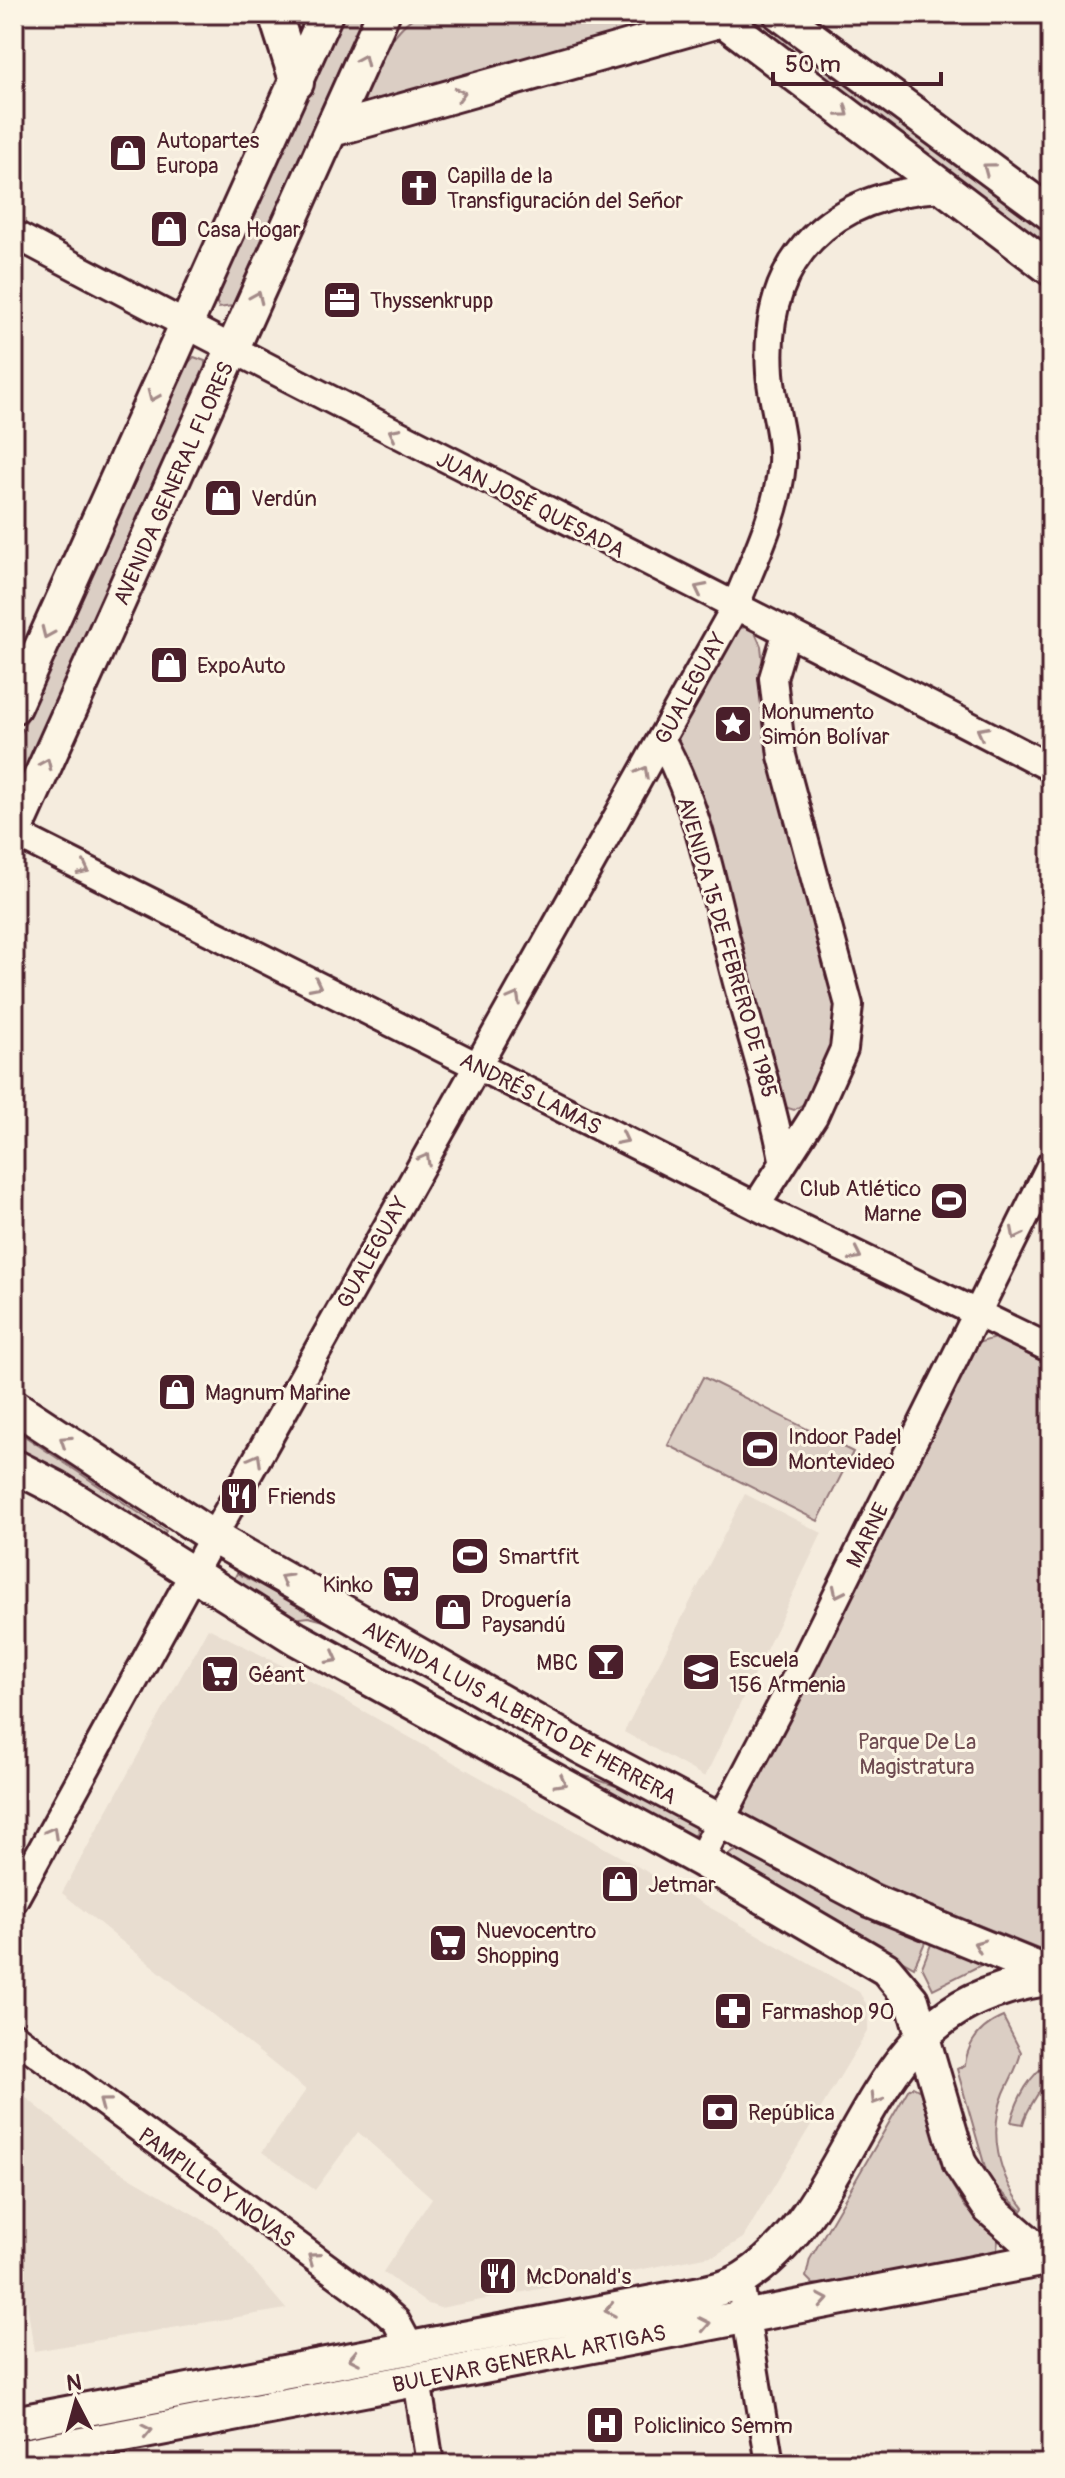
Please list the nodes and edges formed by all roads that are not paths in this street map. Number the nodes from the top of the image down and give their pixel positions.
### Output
1 (275, 14) edge
2 (326, 14) edge
3 (383, 14) edge
4 (780, 14) edge
5 (718, 17) edge
6 (297, 83) junction
7 (332, 130) junction
8 (944, 188) junction
9 (1051, 214) edge
10 (14, 234) edge
11 (1051, 269) edge
12 (185, 325) junction
13 (233, 352) junction
14 (735, 607) junction
15 (787, 631) junction
16 (14, 707) edge
17 (661, 739) junction
18 (1051, 768) edge
19 (14, 834) edge
20 (477, 1066) junction
21 (783, 1159) junction
22 (1051, 1164) edge
23 (756, 1206) junction
24 (976, 1312) junction
25 (1051, 1349) edge
26 (14, 1406) edge
27 (14, 1466) edge
28 (213, 1537) junction
29 (193, 1577) junction
30 (720, 1822) junction
31 (700, 1860) junction
32 (14, 1900) edge
33 (1051, 1974) edge
34 (1051, 1980) edge
35 (14, 2036) edge
36 (923, 2037) junction
37 (1049, 2260) edge
38 (740, 2281) junction
39 (746, 2316) junction
40 (410, 2347) junction
41 (417, 2379) junction
42 (14, 2423) edge
43 (15, 2455) edge
44 (430, 2464) edge
45 (770, 2464) edge

1 - 6 main road
2 - 6 main road
7 -> 3 main road, AVENIDA GENERAL FLORES
9 -> 4 main road
7 -> 5 main road
5 -> 8 main road
6 - 12 main road
13 -> 7 main road, AVENIDA GENERAL FLORES
8 - 11 main road
8 - 14 street
10 - 12 street, JUAN JOSÉ QUESADA
12 - 13 street, JUAN JOSÉ QUESADA
12 -> 16 main road
14 -> 13 street, JUAN JOSÉ QUESADA
19 -> 13 main road, AVENIDA GENERAL FLORES
14 - 15 street, JUAN JOSÉ QUESADA
14 - 17 street, GUALEGUAY
18 -> 15 street, JUAN JOSÉ QUESADA
15 - 21 street
20 -> 17 street, GUALEGUAY
17 - 21 street, AVENIDA 15 DE FEBRERO DE 1985
19 -> 20 street, ANDRÉS LAMAS
20 -> 23 street, ANDRÉS LAMAS
28 -> 20 street, GUALEGUAY
21 - 23 street
22 -> 24 street, MARNE
23 -> 24 street, ANDRÉS LAMAS
24 - 25 street, ANDRÉS LAMAS
24 -> 30 street, MARNE
28 -> 26 main road, AVENIDA LUIS ALBERTO DE HERRERA
27 - 29 main road, AVENIDA LUIS ALBERTO DE HERRERA
28 - 29 street, GUALEGUAY
30 -> 28 main road, AVENIDA LUIS ALBERTO DE HERRERA
29 -> 31 main road, AVENIDA LUIS ALBERTO DE HERRERA
32 -> 29 street, GUALEGUAY
30 - 31 street, MARNE
33 -> 30 main road, AVENIDA LUIS ALBERTO DE HERRERA
31 - 36 main road, AVENIDA LUIS ALBERTO DE HERRERA
34 - 36 main road
40 -> 35 street, PAMPILLO Y NOVAS
36 - 37 main road, AVENIDA LUIS ALBERTO DE HERRERA
36 -> 38 main road
39 -> 37 main road, BULEVAR GENERAL ARTIGAS
38 - 39 street
38 -> 40 main road, BULEVAR GENERAL ARTIGAS
41 -> 39 main road, BULEVAR GENERAL ARTIGAS
39 - 45 street
40 -> 42 main road, BULEVAR GENERAL ARTIGAS
43 -> 41 main road, BULEVAR GENERAL ARTIGAS
41 - 44 street

